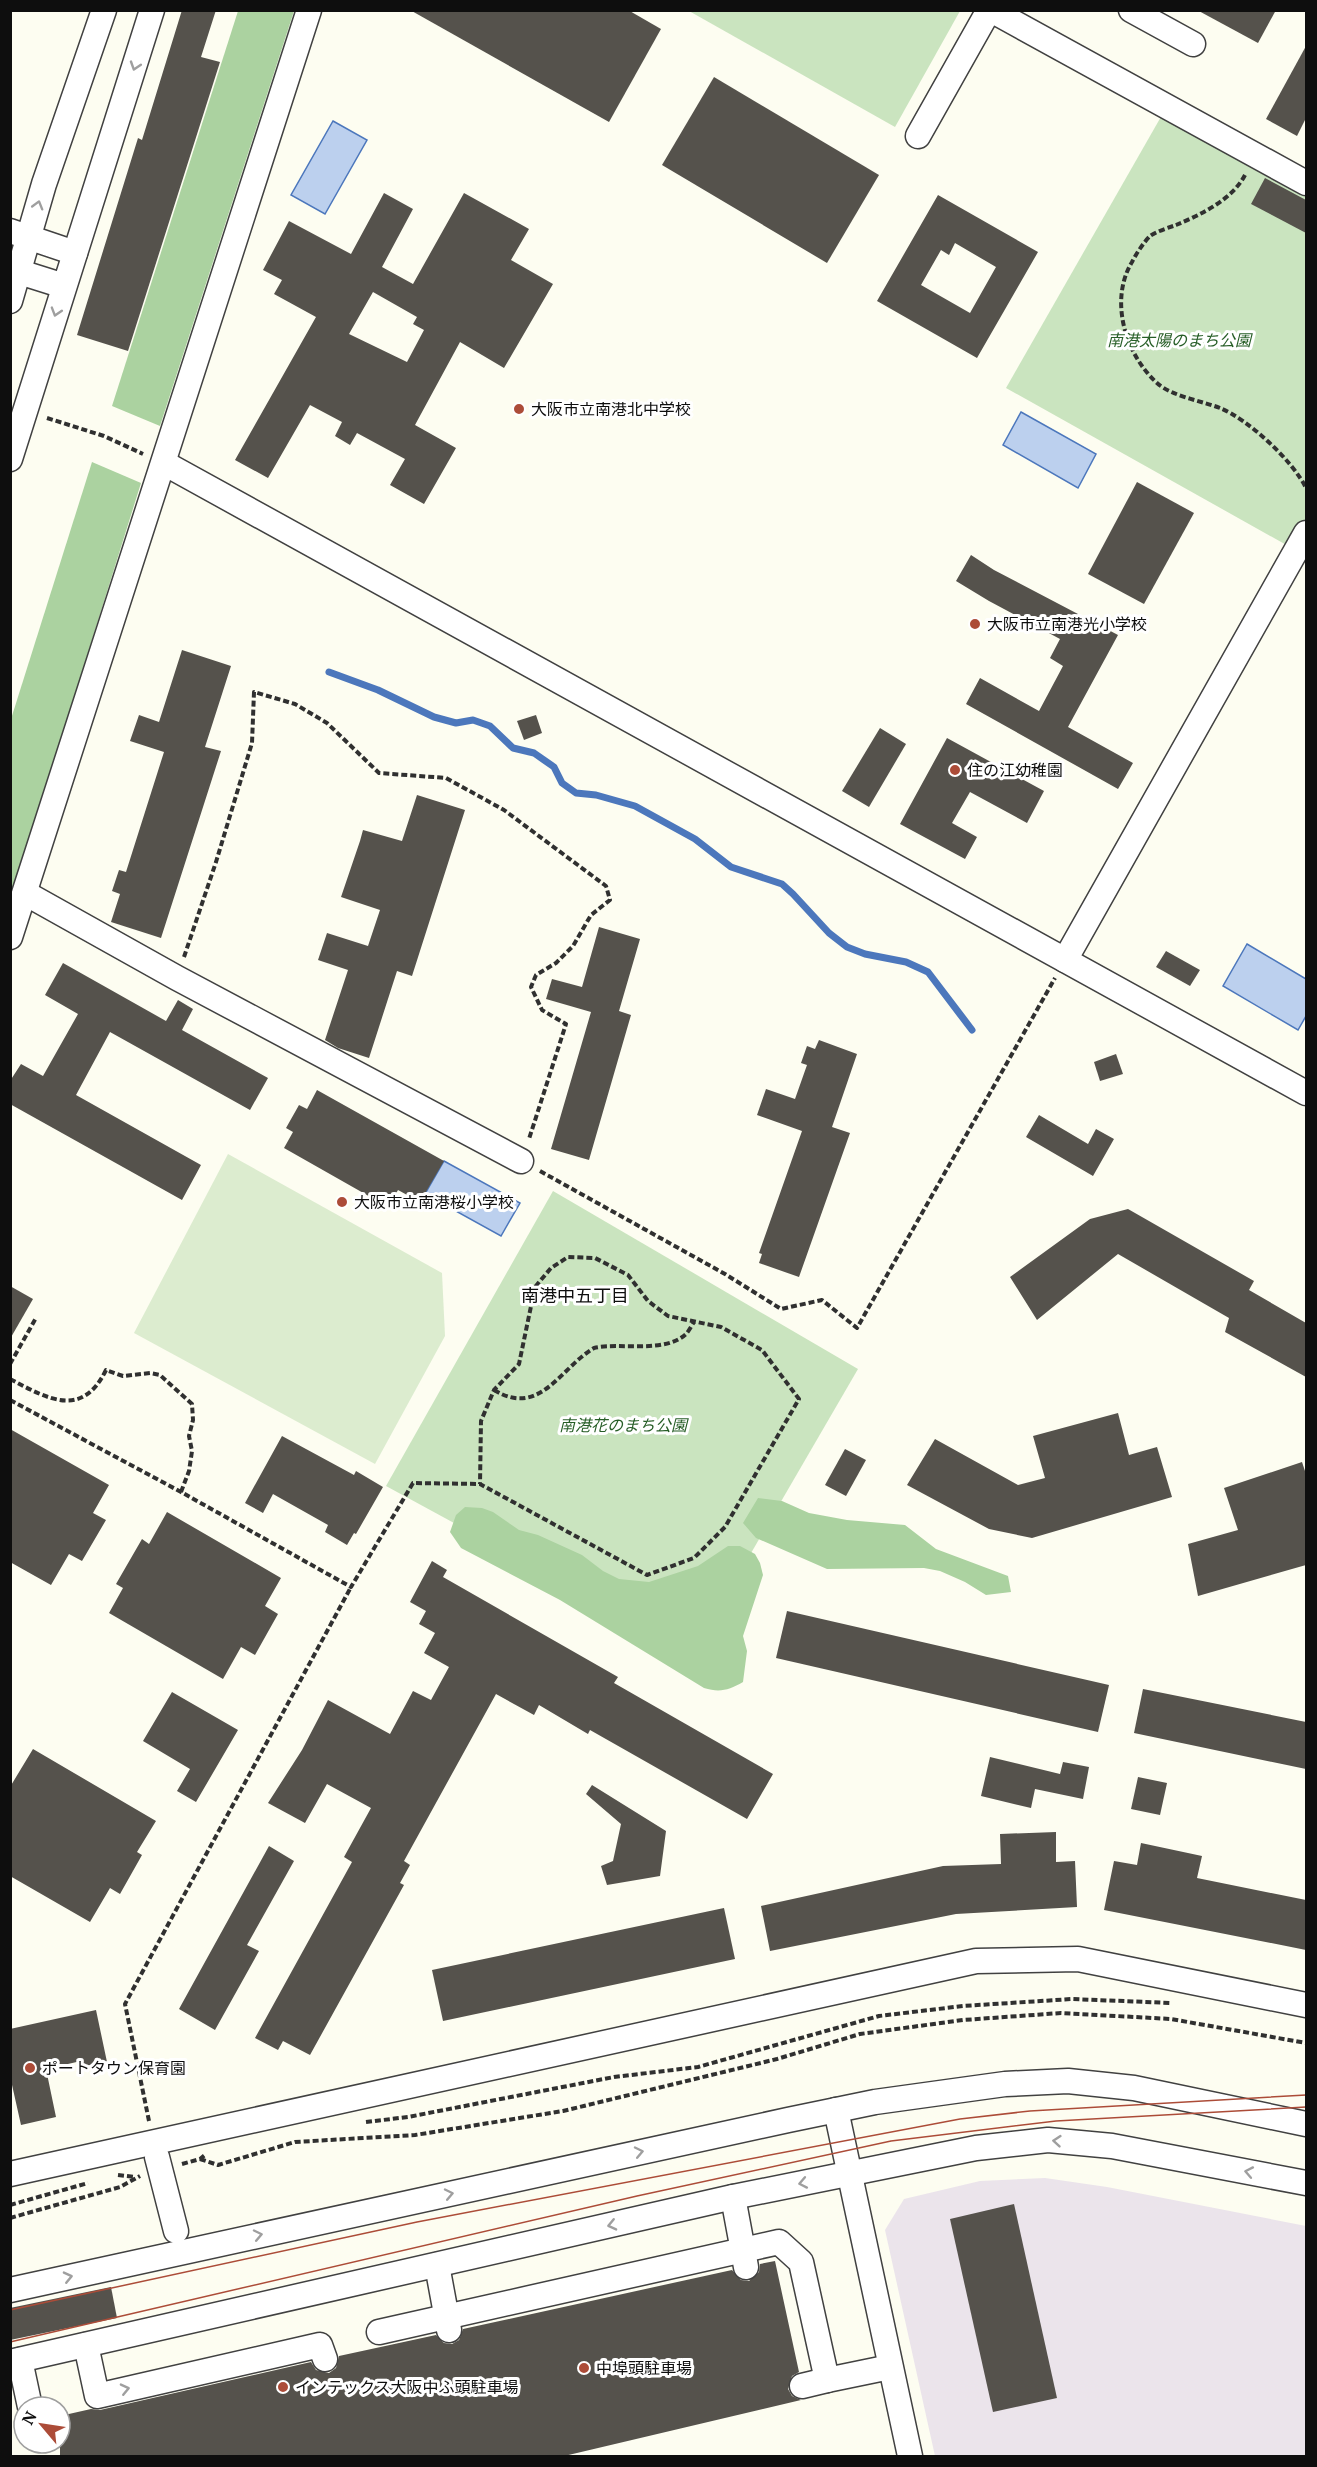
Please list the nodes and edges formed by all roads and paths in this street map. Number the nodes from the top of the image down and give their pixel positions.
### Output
1 (104, 10) edge
2 (152, 10) edge
3 (309, 10) edge
4 (990, 10) edge
5 (1131, 10) edge
6 (1193, 44) dead end
7 (918, 136) dead end
8 (1256, 154) junction
9 (1306, 183) edge
10 (20, 234) edge
11 (75, 253) junction
12 (15, 270) edge
13 (64, 286) junction
14 (10, 301) edge
15 (26, 411) junction
16 (10, 459) edge
17 (164, 464) junction
18 (1306, 488) edge
19 (1306, 533) edge
20 (25, 893) junction
21 (10, 937) edge
22 (1065, 960) junction
23 (177, 978) junction
24 (1306, 1093) edge
25 (522, 1161) junction
26 (36, 1318) dead end
27 (694, 1322) junction
28 (10, 1364) edge
29 (10, 1379) edge
30 (494, 1390) junction
31 (10, 1400) edge
32 (480, 1484) junction
33 (181, 1492) junction
34 (351, 1587) junction
35 (1174, 2003) dead end
36 (1306, 2005) edge
37 (1306, 2043) edge
38 (836, 2110) junction
39 (364, 2122) dead end
40 (150, 2123) dead end
41 (1306, 2124) edge
42 (207, 2153) dead end
43 (157, 2157) dead end
44 (10, 2174) edge
45 (850, 2174) junction
46 (117, 2175) dead end
47 (96, 2181) dead end
48 (1306, 2183) edge
49 (733, 2197) junction
50 (10, 2205) edge
51 (10, 2218) edge
52 (176, 2231) dead end
53 (745, 2259) junction
54 (437, 2265) junction
55 (10, 2290) edge
56 (448, 2324) junction
57 (379, 2332) dead end
58 (86, 2345) junction
59 (325, 2359) dead end
60 (15, 2361) edge
61 (890, 2367) junction
62 (827, 2380) junction
63 (802, 2386) dead end
64 (26, 2395) edge
65 (910, 2457) edge

10 -> 1 street
2 -> 11 street
3 - 17 street
4 - 7 street
4 - 8 street
5 - 6 street
8 - 9 street
8 - 18 path
10 - 11 street
10 - 12 street
11 - 13 street
12 - 13 street
12 - 14 street
13 -> 15 street
15 - 16 street
15 - 17 path
17 - 20 street
17 - 22 street
19 - 22 street
20 - 21 street
20 - 23 street
22 - 24 street
22 - 25 path
23 - 25 street
23 - 25 path
26 - 28 path
27 - 30 path
27 - 30 path
27 - 32 path
29 - 33 path
30 - 32 path
31 - 33 path
32 - 34 path
33 - 34 path
34 - 40 path
35 - 39 path
36 - 44 street
37 - 42 path
38 - 41 street
38 - 45 street
55 -> 38 street
43 - 52 street
48 -> 45 street
45 -> 49 street
45 - 61 street
46 - 51 path
47 - 50 path
49 - 53 street
49 -> 54 street
53 - 56 street
53 - 62 street
54 - 56 street
54 - 58 street
56 - 57 street
58 -> 59 street
58 - 60 street
60 - 64 street
61 - 62 street
61 - 65 street
62 - 63 street

